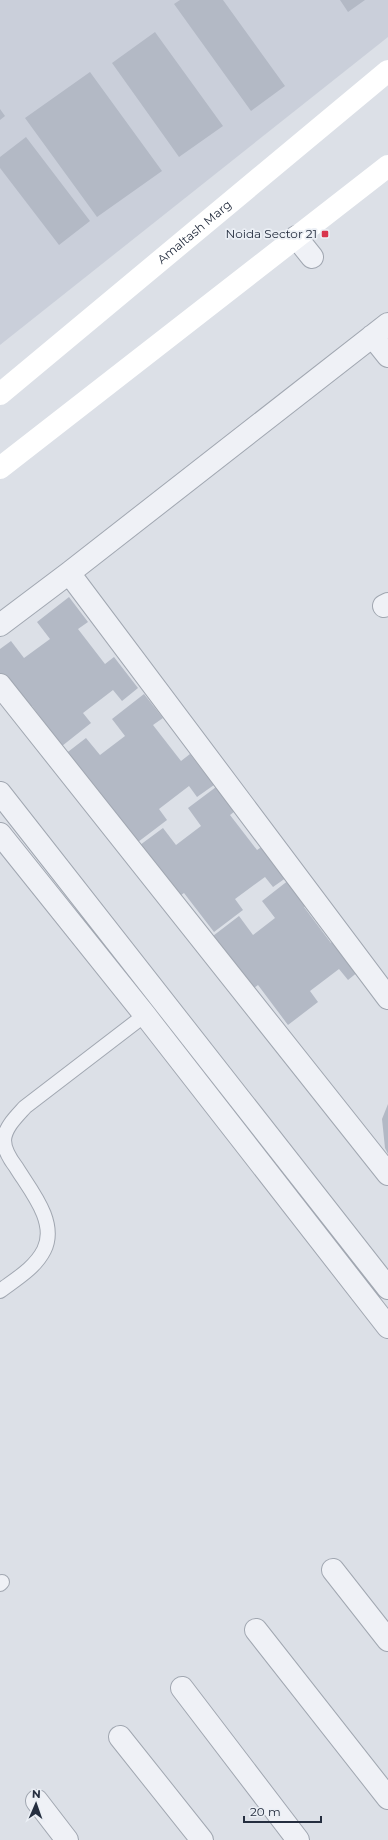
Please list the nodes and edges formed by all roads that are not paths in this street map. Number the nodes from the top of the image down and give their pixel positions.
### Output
1 (388, 71) edge
2 (388, 166) edge
3 (296, 237) junction
4 (312, 257) dead end
5 (380, 330) edge
6 (388, 356) edge
7 (0, 394) edge
8 (0, 468) edge
9 (69, 573) junction
10 (0, 625) edge
11 (0, 685) edge
12 (0, 793) edge
13 (0, 834) edge
14 (42, 847) junction
15 (22, 862) junction
16 (388, 998) edge
17 (145, 1015) junction
18 (388, 1174) edge
19 (388, 1288) edge
20 (0, 1291) edge
21 (388, 1327) edge
22 (333, 1570) dead end
23 (256, 1630) dead end
24 (388, 1640) edge
25 (182, 1688) dead end
26 (120, 1737) dead end
27 (388, 1798) edge
28 (37, 1801) dead end
29 (67, 1840) edge
30 (202, 1840) edge
31 (298, 1840) edge

1 - 7 main road, Amaltash Marg
2 - 3 main road
3 - 4 street
3 - 8 main road
5 - 6 street
5 - 9 street
9 - 10 street
9 - 16 street
11 - 18 street
12 - 14 street
13 - 15 street
14 - 15 street
14 - 19 street
15 - 17 street
17 - 20 lane
17 - 21 street
22 - 24 street
23 - 27 street
25 - 31 street
26 - 30 street
28 - 29 street

